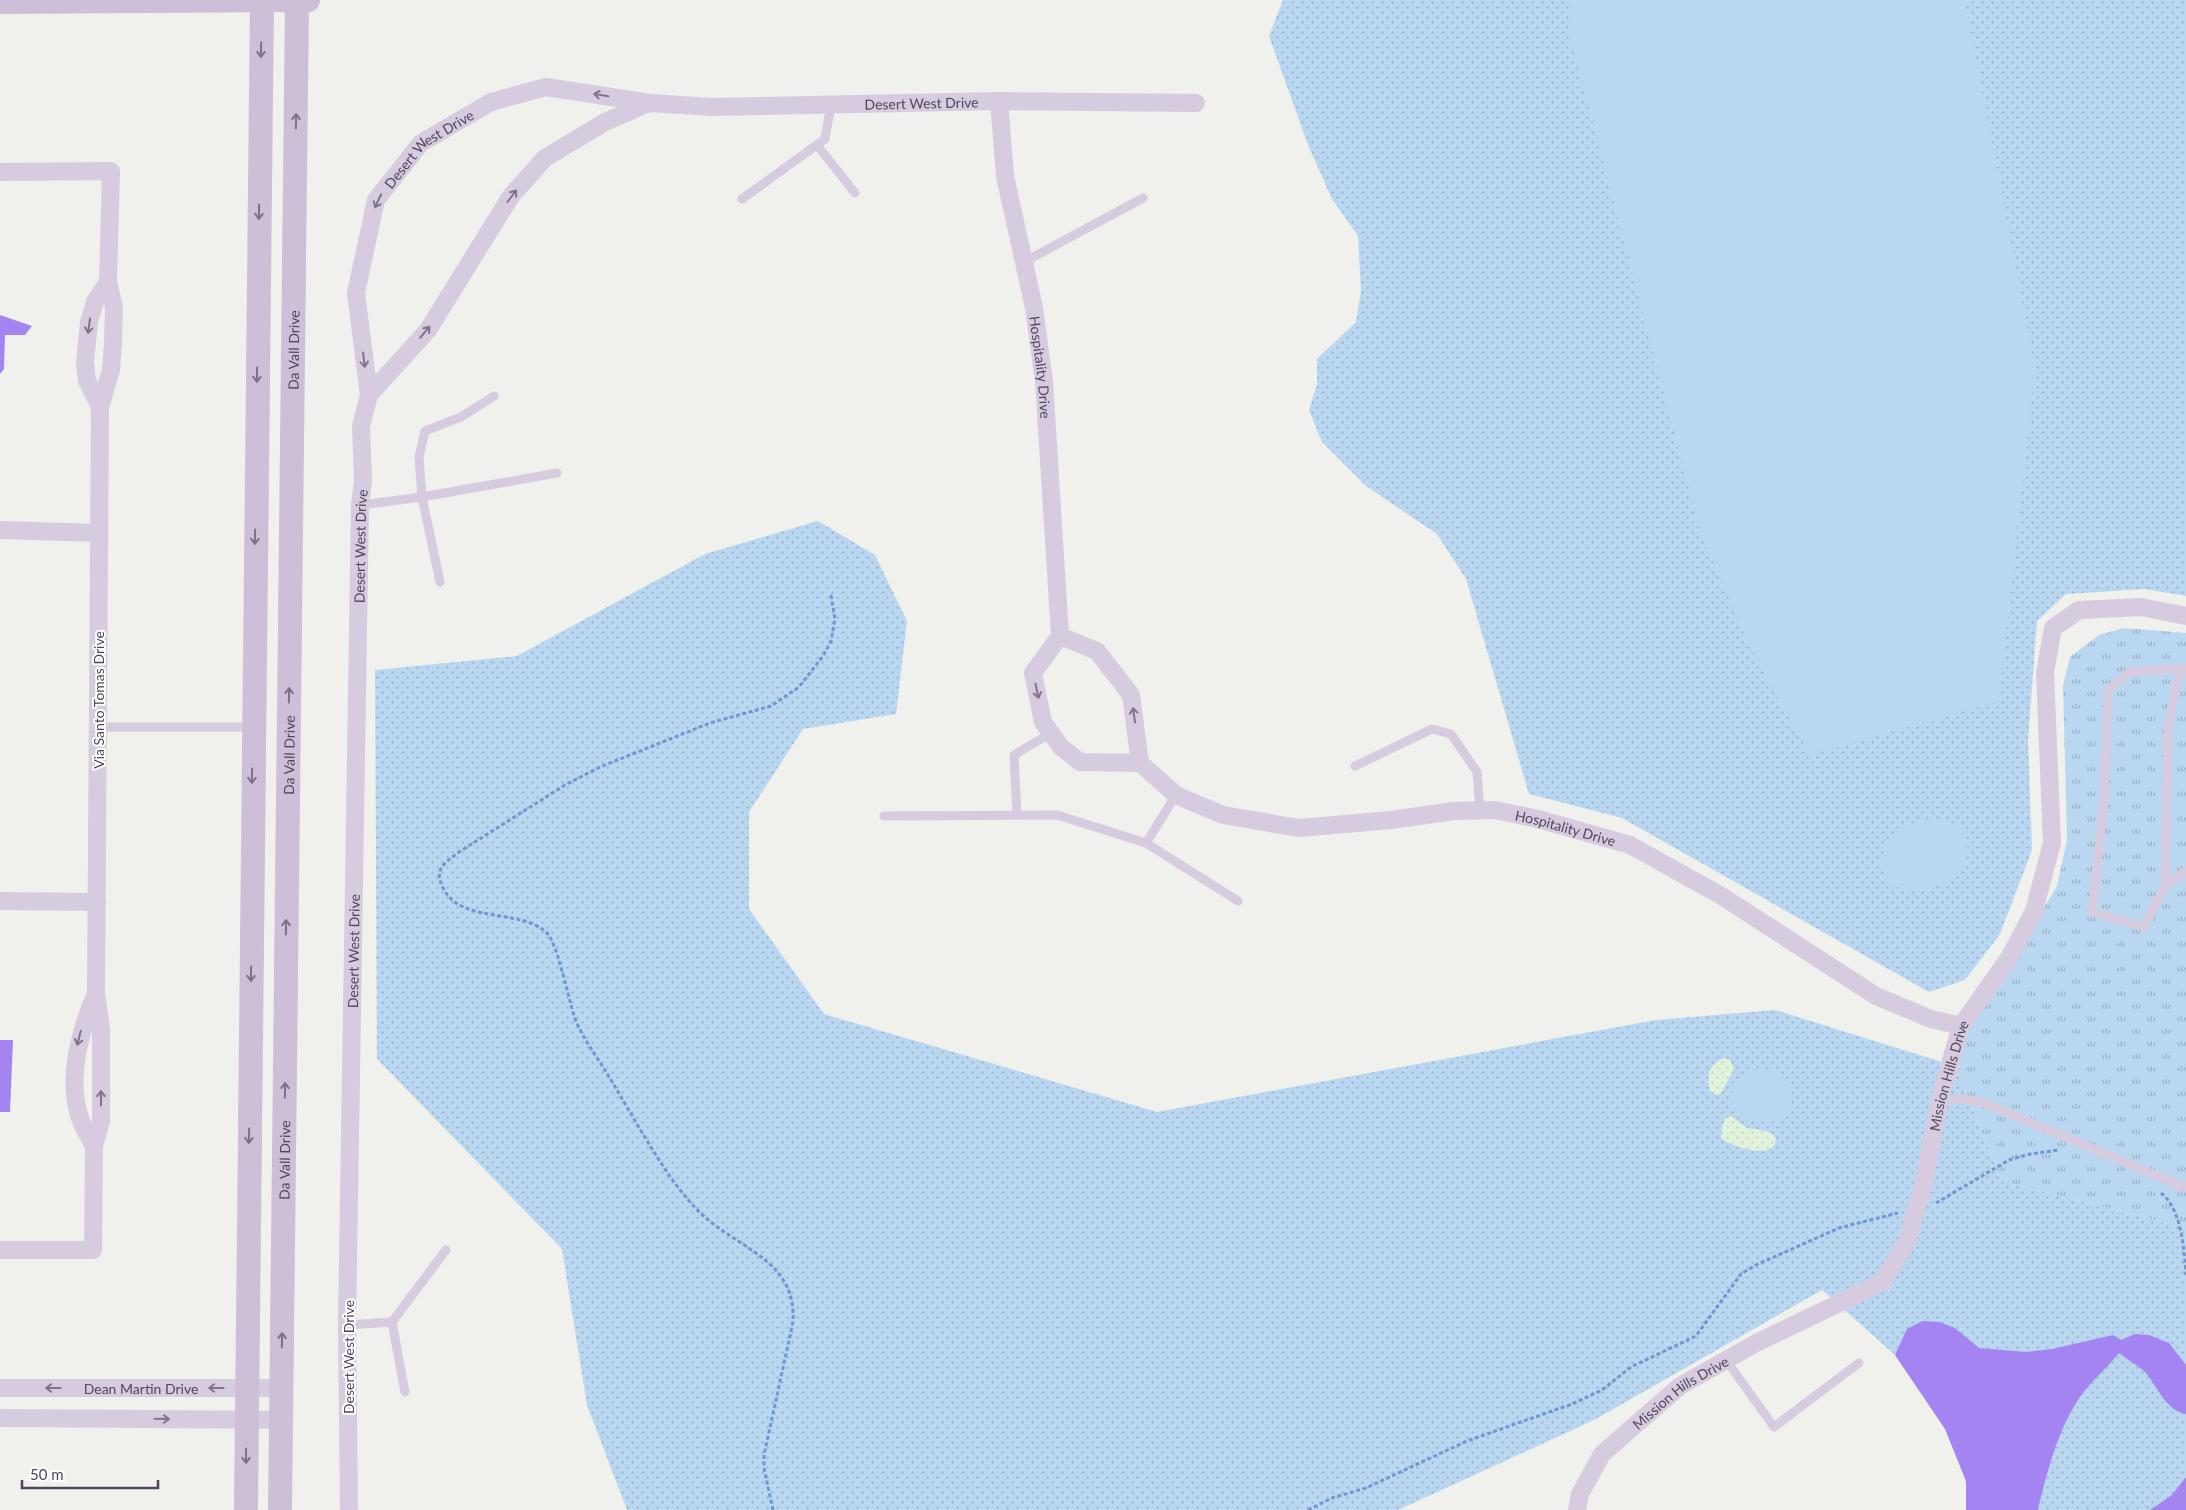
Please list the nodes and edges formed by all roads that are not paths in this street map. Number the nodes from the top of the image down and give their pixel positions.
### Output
1 (262, 0) edge
2 (301, 0) edge
3 (0, 2) edge
4 (999, 102) junction
5 (650, 103) junction
6 (1196, 103) dead end
7 (831, 105) junction
8 (816, 145) junction
9 (0, 172) edge
10 (855, 193) dead end
11 (1143, 198) dead end
12 (742, 200) dead end
13 (1024, 262) junction
14 (108, 282) junction
15 (368, 395) junction
16 (494, 396) dead end
17 (100, 407) junction
18 (557, 473) dead end
19 (422, 497) junction
20 (360, 505) junction
21 (0, 530) edge
22 (99, 532) junction
23 (440, 582) dead end
24 (2186, 616) edge
25 (1060, 636) junction
26 (2183, 669) edge
27 (98, 727) junction
28 (253, 727) junction
29 (1051, 733) junction
30 (1140, 763) junction
31 (1356, 766) dead end
32 (1176, 795) junction
33 (1480, 810) junction
34 (1017, 815) junction
35 (884, 816) dead end
36 (1146, 843) junction
37 (2186, 871) edge
38 (2165, 886) junction
39 (0, 901) edge
40 (1238, 901) dead end
41 (96, 902) junction
42 (96, 993) junction
43 (1961, 1026) junction
44 (1939, 1102) junction
45 (94, 1146) junction
46 (2186, 1188) edge
47 (0, 1250) edge
48 (446, 1250) dead end
49 (392, 1322) junction
50 (347, 1325) junction
51 (1726, 1360) junction
52 (1859, 1364) dead end
53 (0, 1388) edge
54 (246, 1388) junction
55 (282, 1388) junction
56 (405, 1392) dead end
57 (0, 1418) edge
58 (246, 1420) junction
59 (281, 1420) junction
60 (246, 1510) edge
61 (280, 1510) edge
62 (349, 1510) edge
63 (1576, 1510) edge

1 - 2 main road
1 - 3 main road
1 -> 28 main road
55 -> 2 main road, Da Vall Drive
4 - 6 street, Desert West Drive
4 - 7 street, Desert West Drive
4 - 13 street, Hospitality Drive
5 - 7 street, Desert West Drive
15 -> 5 street, Desert West Drive
5 -> 15 street, Desert West Drive
7 - 8 lane
8 - 10 lane
8 - 12 lane
9 - 14 street, Via Santo Tomas Drive
11 - 13 lane
13 - 25 street, Hospitality Drive
14 - 17 street, Via Santo Tomas Drive
14 -> 17 street, Via Santo Tomas Drive
15 - 20 street, Desert West Drive
16 - 19 lane
17 - 22 street, Via Santo Tomas Drive
18 - 19 lane
19 - 20 lane
19 - 23 lane
20 - 50 street, Desert West Drive
21 - 22 street
22 - 27 street, Via Santo Tomas Drive
24 - 43 street, Mission Hills Drive
25 -> 29 street
30 -> 25 street
26 - 38 lane
26 - 38 lane
27 - 28 lane
27 - 41 street, Via Santo Tomas Drive
28 -> 54 main road
29 - 30 street
29 - 34 lane
30 - 32 street, Hospitality Drive
31 - 33 lane
32 - 33 street, Hospitality Drive
32 - 36 lane
33 - 43 street, Hospitality Drive
34 - 35 lane
34 - 36 lane
36 - 40 lane
37 - 38 lane
39 - 41 street
41 - 42 street, Via Santo Tomas Drive
45 -> 42 street, Via Santo Tomas Drive
42 -> 45 street, Via Santo Tomas Drive
43 - 44 street, Mission Hills Drive
44 - 46 lane
44 - 51 street, Mission Hills Drive
45 - 47 street, Via Santo Tomas Drive
48 - 49 lane
49 - 50 lane
49 - 56 lane
50 - 62 street, Desert West Drive
51 - 52 lane
51 - 63 street, Mission Hills Drive
54 -> 53 street, Dean Martin Drive
54 - 55 street, Dean Martin Drive
54 - 58 main road
55 - 59 main road, Da Vall Drive
57 -> 58 street
58 - 59 street
58 -> 60 main road
59 - 61 main road, Da Vall Drive

